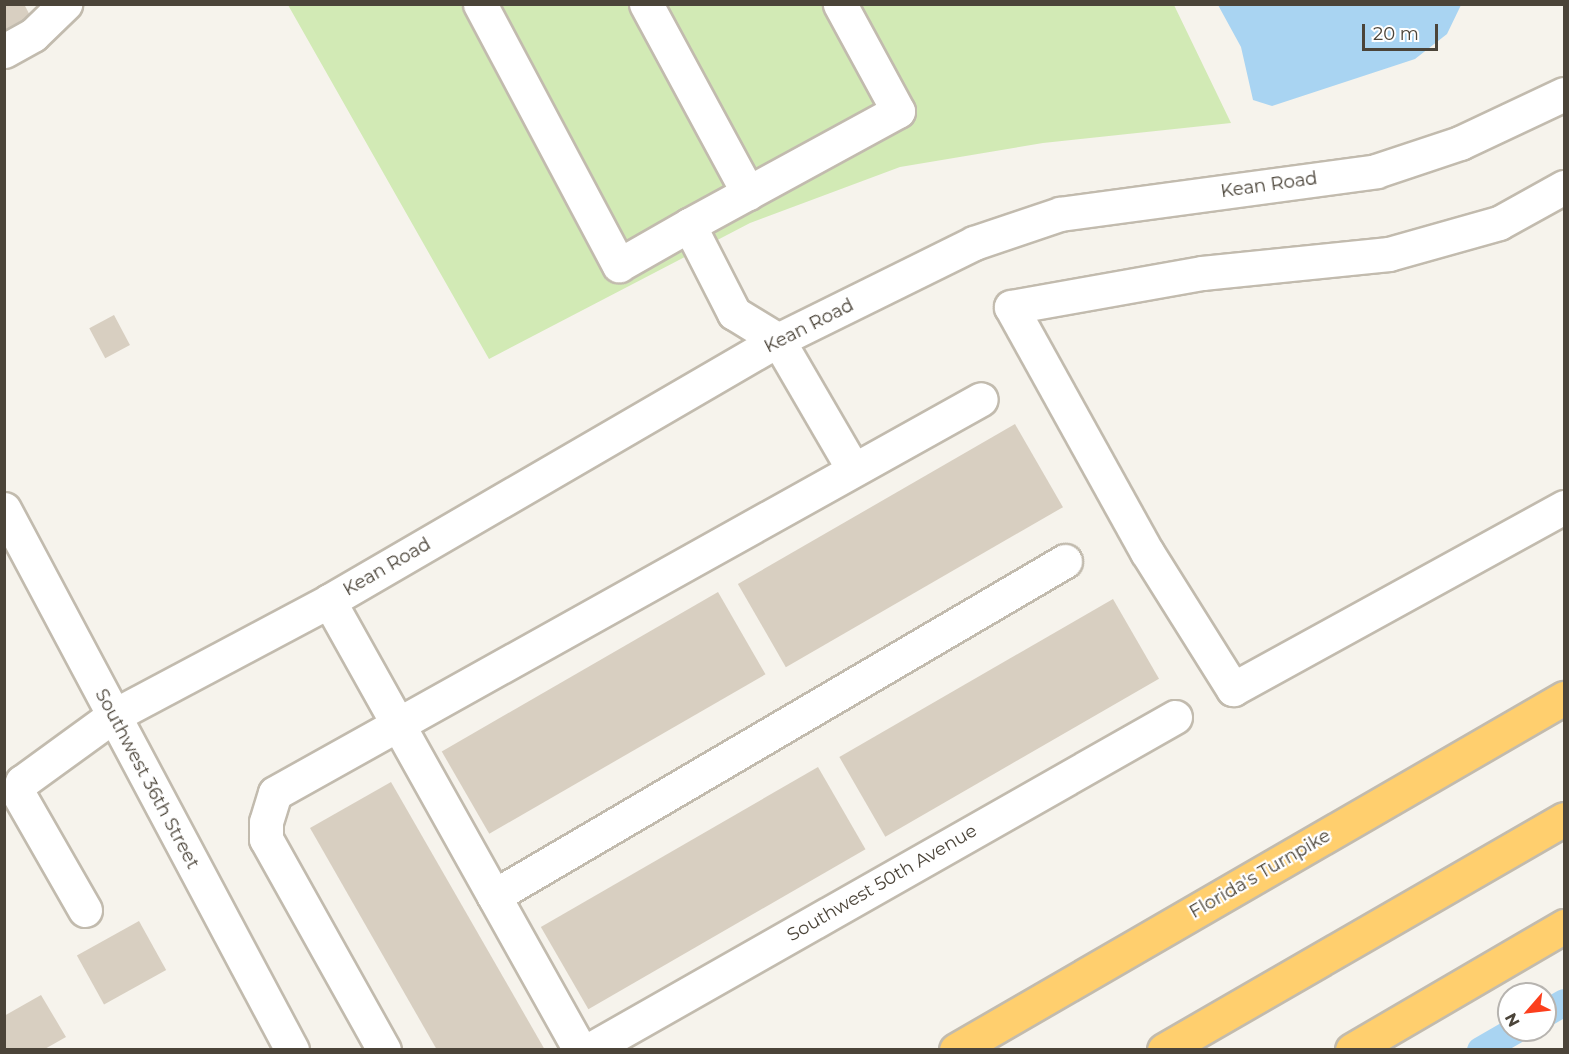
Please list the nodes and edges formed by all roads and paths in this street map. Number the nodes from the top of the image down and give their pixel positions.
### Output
1 (65, 4) edge
2 (480, 4) edge
3 (646, 4) edge
4 (840, 4) edge
5 (4, 51) edge
6 (1564, 94) edge
7 (1564, 187) edge
8 (748, 193) junction
9 (689, 225) junction
10 (778, 340) junction
11 (981, 399) dead end
12 (853, 470) junction
13 (1564, 507) edge
14 (4, 509) edge
15 (1065, 561) dead end
16 (328, 601) junction
17 (1564, 698) edge
18 (113, 716) junction
19 (1175, 717) dead end
20 (397, 722) junction
21 (1564, 819) edge
22 (494, 896) junction
23 (85, 910) dead end
24 (1564, 926) edge
25 (286, 1047) edge
26 (384, 1050) edge
27 (580, 1050) edge
28 (589, 1050) edge
29 (956, 1050) edge
30 (1164, 1050) edge
31 (1352, 1050) edge

1 - 5 street
2 - 9 street
3 - 8 street
4 - 8 street
6 - 10 street, Kean Road
7 - 13 street
8 - 9 street
9 - 10 street
10 - 12 street
10 - 16 street, Kean Road
11 - 12 street
12 - 20 street
14 - 18 street, Southwest 36th Street
15 - 22 street
16 - 18 street, Kean Road
16 - 20 street
17 - 29 highway, Florida's Turnpike
18 - 23 street, Kean Road
18 - 25 street, Southwest 36th Street
19 - 28 street, Southwest 50th Avenue
20 - 22 street
20 - 26 street
21 - 30 highway
22 - 27 street
24 - 31 highway

